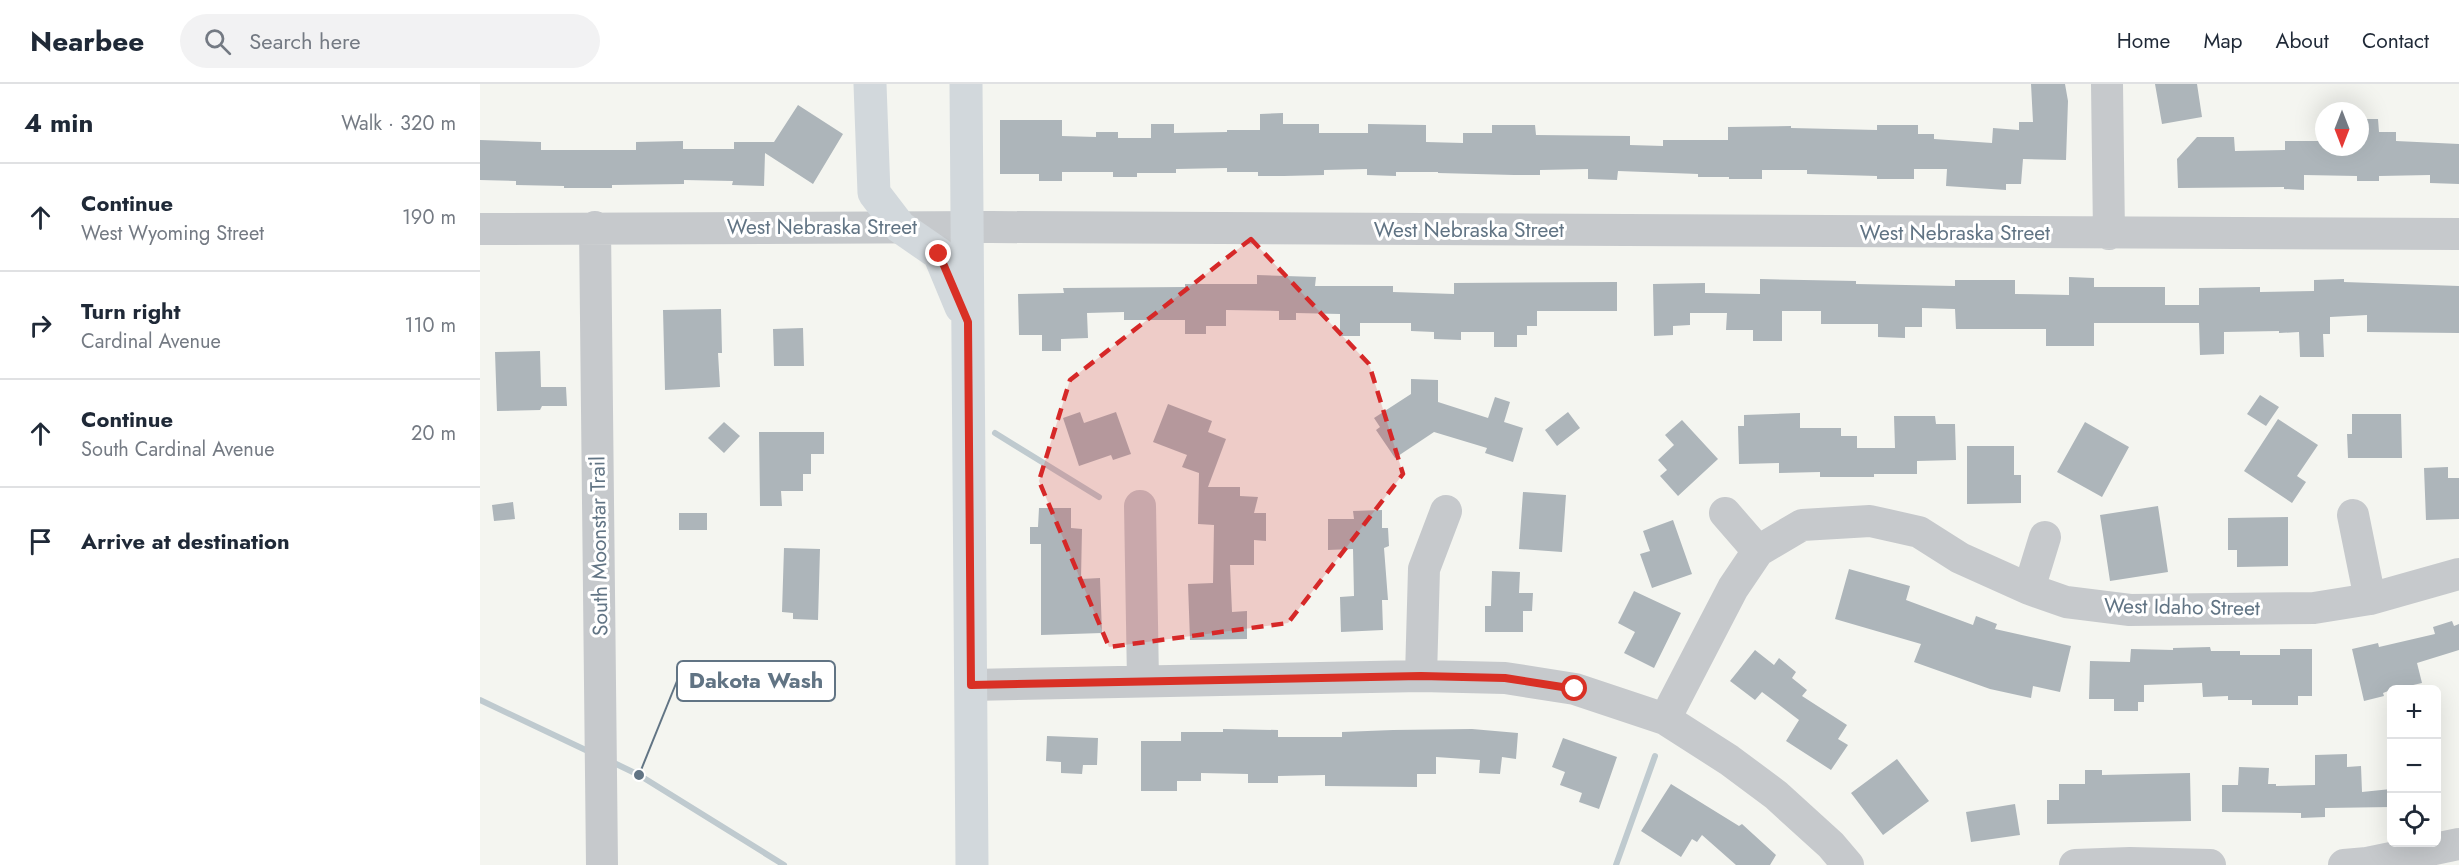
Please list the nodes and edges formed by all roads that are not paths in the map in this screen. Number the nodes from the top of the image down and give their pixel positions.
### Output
1 (870, 84) edge
2 (966, 84) edge
3 (2107, 84) edge
4 (595, 227) junction
5 (900, 227) junction
6 (966, 227) junction
7 (480, 229) edge
8 (2109, 234) junction
9 (2459, 234) edge
10 (968, 322) junction
11 (1140, 506) dead end
12 (1446, 511) dead end
13 (1725, 513) dead end
14 (2353, 515) dead end
15 (2045, 537) dead end
16 (1758, 551) junction
17 (2459, 574) edge
18 (2029, 589) junction
19 (2370, 599) junction
20 (1421, 676) junction
21 (1143, 681) junction
22 (971, 685) junction
23 (1665, 719) junction
24 (2459, 844) edge
25 (602, 865) edge
26 (972, 865) edge
27 (1848, 865) edge
28 (2074, 865) edge
29 (2210, 865) edge
30 (2344, 865) edge

1 - 5 main road
2 - 6 main road
3 - 8 street
4 - 5 street, West Nebraska Street
4 - 7 street, West Nebraska Street
4 - 25 street, South Moonstar Trail
5 - 6 street, West Nebraska Street
5 - 10 main road
6 - 8 street, West Nebraska Street
6 - 10 main road
8 - 9 street, West Nebraska Street
10 - 22 main road
11 - 21 street
12 - 20 street
13 - 16 street
14 - 19 street
15 - 18 street
16 - 18 street, West Idaho Street
16 - 23 street, West Idaho Street
17 - 19 street, West Idaho Street
18 - 19 street, West Idaho Street
20 - 21 street
20 - 23 street
21 - 22 street
22 - 26 main road
23 - 27 street
24 - 30 street
28 - 29 street

